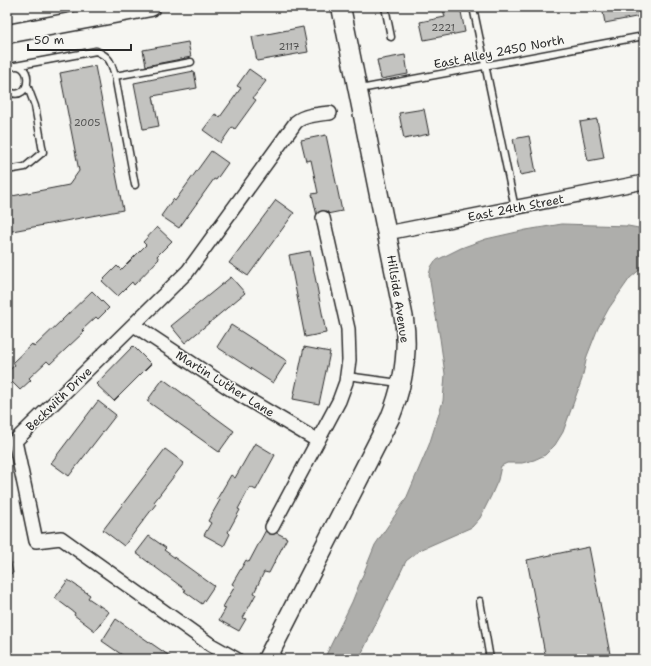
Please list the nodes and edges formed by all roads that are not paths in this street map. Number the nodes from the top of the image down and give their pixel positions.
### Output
1 (151, 7) edge
2 (341, 7) edge
3 (385, 7) edge
4 (473, 7) edge
5 (130, 9) edge
6 (7, 34) edge
7 (644, 36) edge
8 (391, 38) dead end
9 (191, 62) dead end
10 (15, 66) junction
11 (485, 66) junction
12 (7, 69) edge
13 (114, 76) junction
14 (27, 85) junction
15 (358, 90) junction
16 (7, 91) edge
17 (330, 113) dead end
18 (7, 170) edge
19 (644, 182) edge
20 (135, 185) dead end
21 (515, 208) junction
22 (324, 218) dead end
23 (387, 233) junction
24 (134, 325) junction
25 (347, 376) junction
26 (402, 384) junction
27 (318, 441) junction
28 (272, 528) dead end
29 (480, 601) dead end
30 (236, 659) edge
31 (267, 659) edge
32 (490, 659) edge

1 - 5 street
2 - 15 street, Hillside Avenue
3 - 8 lane
4 - 11 lane
5 - 6 street
7 - 11 lane, East Alley 2450 North
9 - 13 lane
10 - 12 lane
10 - 13 lane
10 - 14 lane
11 - 15 lane, East Alley 2450 North
11 - 21 lane
13 - 20 lane
14 - 16 lane
14 - 18 lane
15 - 23 street, Hillside Avenue
17 - 24 street, Beckwith Drive
19 - 21 street, East 24th Street
21 - 23 street, East 24th Street
22 - 25 street
23 - 26 street, Hillside Avenue
24 - 27 street, Martin Luther Lane
24 - 30 street, Beckwith Drive
25 - 26 lane
25 - 27 street
26 - 31 street, Hillside Avenue
27 - 28 street
29 - 32 lane

